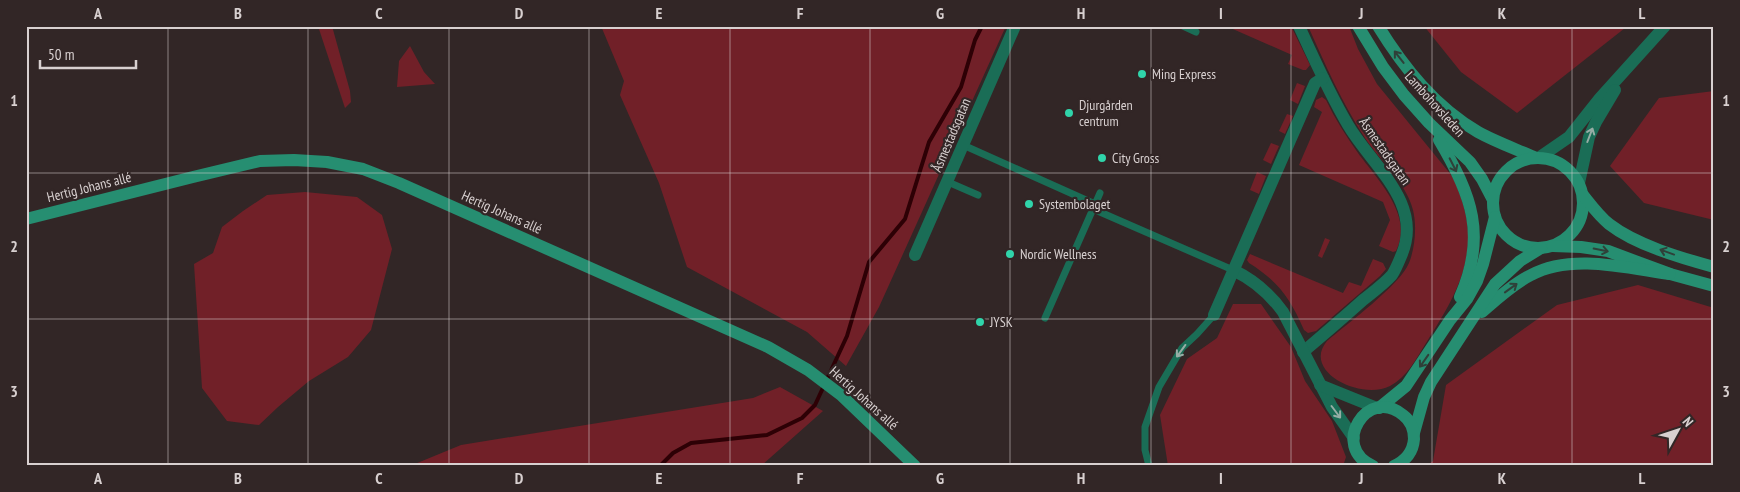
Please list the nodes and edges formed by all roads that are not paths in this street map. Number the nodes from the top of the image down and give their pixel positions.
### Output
1 (1014, 26) edge
2 (1184, 26) edge
3 (1299, 26) edge
4 (1358, 26) edge
5 (1378, 26) edge
6 (1665, 26) edge
7 (1196, 32) dead end
8 (1633, 60) junction
9 (1323, 78) junction
10 (1429, 123) junction
11 (963, 145) junction
12 (1537, 157) junction
13 (948, 182) junction
14 (1581, 189) junction
15 (1100, 193) dead end
16 (978, 195) dead end
17 (1492, 200) junction
18 (1094, 206) junction
19 (1495, 217) junction
20 (26, 218) edge
21 (1547, 247) junction
22 (915, 255) dead end
23 (1714, 267) edge
24 (1233, 270) junction
25 (1670, 274) junction
26 (1714, 286) edge
27 (1214, 315) joint
28 (1045, 318) dead end
29 (1474, 319) junction
30 (1450, 320) junction
31 (1303, 352) junction
32 (1320, 385) junction
33 (1378, 408) junction
34 (1414, 432) junction
35 (1354, 438) junction
36 (1358, 453) junction
37 (915, 466) edge
38 (1148, 466) edge
39 (1354, 466) edge
40 (1373, 466) edge
41 (1394, 466) edge

1 - 11 street, Åsmestadsgatan
2 - 7 lane
3 - 9 street, Åsmestadsgatan
4 - 10 street, Lambohovsleden
12 -> 5 street, Lambohovsleden
6 - 8 street
8 - 12 street
14 -> 8 street
9 - 24 street
9 - 31 street, Åsmestadsgatan
10 - 17 street, Lambohovsleden
10 -> 30 street
11 - 13 street, Åsmestadsgatan
11 - 18 lane
12 - 14 street
12 - 17 street
13 - 16 lane
13 - 22 street, Åsmestadsgatan
14 - 21 street
23 -> 14 street
15 - 18 lane
17 - 19 street
18 - 24 lane
18 - 28 lane
19 - 21 street
19 - 30 street
20 - 37 street, Hertig Johans allé
21 -> 25 street
21 - 29 street
24 - 27 street
24 - 31 street
25 - 26 street
29 -> 25 street
27 -> 38 lane
29 - 34 street
30 -> 33 street
31 - 32 street
32 - 33 street
32 -> 35 street
33 - 34 street
33 - 35 street
34 - 41 street
35 - 36 street
36 - 39 street
36 - 40 street

